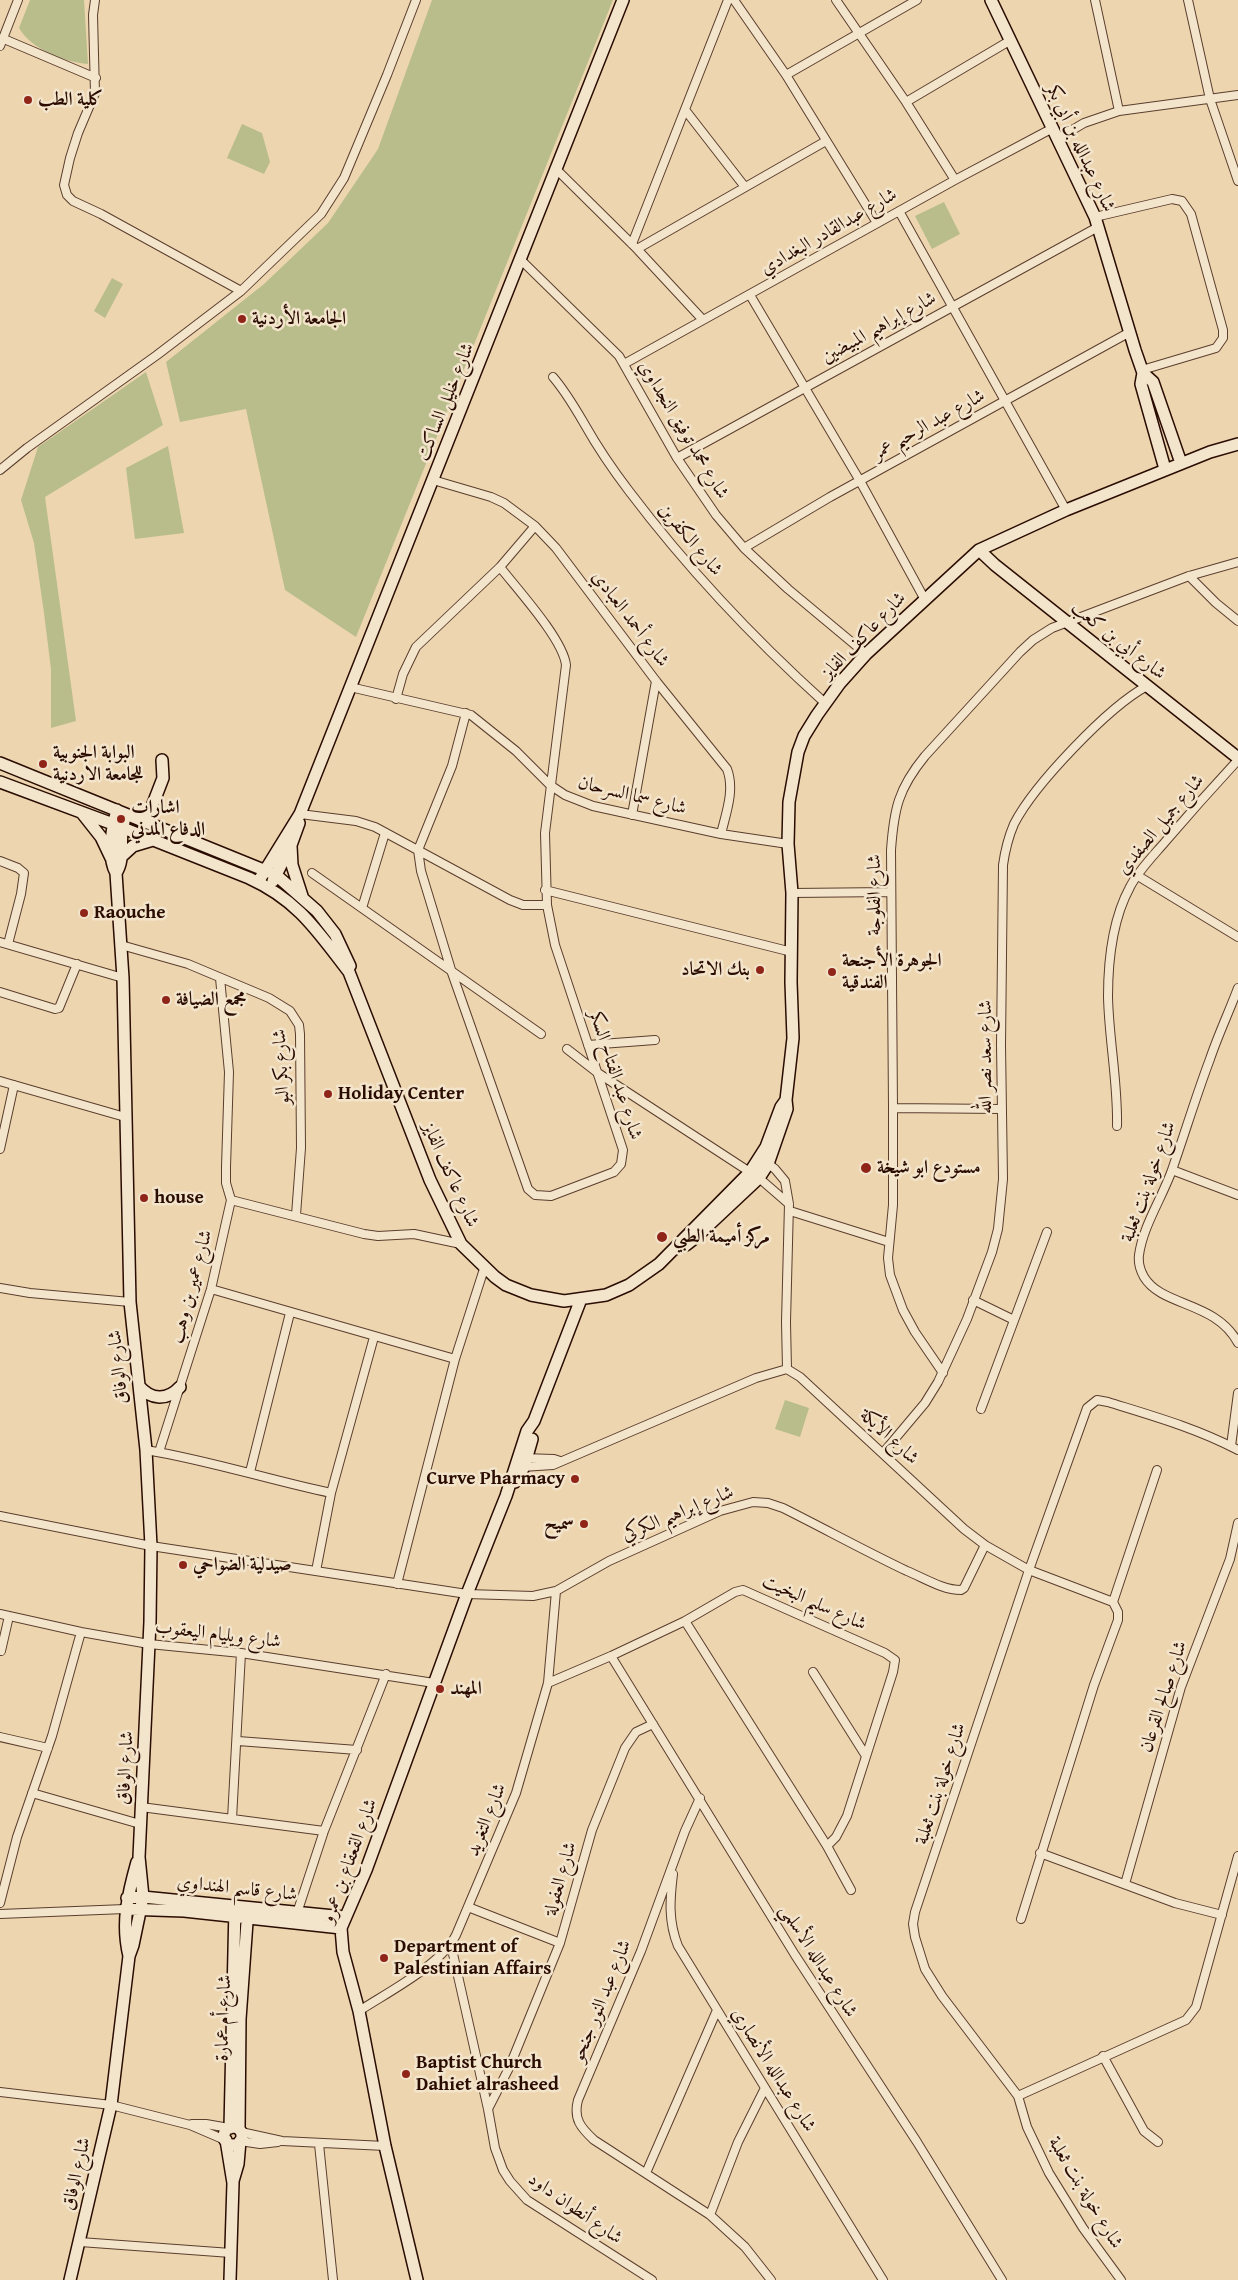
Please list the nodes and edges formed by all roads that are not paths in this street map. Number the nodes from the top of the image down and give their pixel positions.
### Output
1 (18, 0) edge
2 (95, 0) edge
3 (416, 0) edge
4 (728, 0) edge
5 (734, 0) edge
6 (836, 0) edge
7 (917, 0) edge
8 (991, 0) edge
9 (1095, 0) edge
10 (1188, 0) edge
11 (623, 1) edge
12 (859, 33) junction
13 (1011, 40) junction
14 (2, 43) edge
15 (786, 75) junction
16 (96, 78) junction
17 (1238, 95) edge
18 (1210, 99) junction
19 (906, 102) junction
20 (686, 111) junction
21 (1119, 111) junction
22 (1051, 129) junction
23 (1057, 140) junction
24 (826, 141) junction
25 (555, 168) junction
26 (954, 180) junction
27 (1238, 181) edge
28 (745, 187) junction
29 (899, 211) junction
30 (1096, 222) junction
31 (878, 223) junction
32 (635, 246) junction
33 (521, 260) junction
34 (242, 291) junction
35 (750, 295) junction
36 (952, 306) junction
37 (703, 320) junction
38 (1130, 332) junction
39 (624, 364) junction
40 (1143, 372) junction
41 (554, 377) dead end
42 (805, 388) junction
43 (1006, 400) junction
44 (1238, 444) edge
45 (677, 458) junction
46 (1181, 463) junction
47 (1166, 469) junction
48 (0, 470) edge
49 (433, 480) junction
50 (860, 481) junction
51 (1066, 510) junction
52 (535, 526) junction
53 (744, 548) junction
54 (979, 550) junction
55 (1238, 562) edge
56 (500, 567) junction
57 (1189, 576) junction
58 (924, 598) junction
59 (1238, 621) edge
60 (1066, 622) junction
61 (866, 654) junction
62 (656, 681) junction
63 (1147, 686) junction
64 (350, 687) junction
65 (396, 699) junction
66 (825, 703) junction
67 (466, 714) junction
68 (1238, 759) edge
69 (162, 760) dead end
70 (0, 763) edge
71 (0, 782) edge
72 (550, 785) junction
73 (80, 812) junction
74 (122, 812) junction
75 (300, 815) junction
76 (632, 815) junction
77 (146, 822) junction
78 (118, 825) junction
79 (385, 833) junction
80 (721, 834) junction
81 (153, 840) junction
82 (788, 844) junction
83 (291, 845) junction
84 (418, 850) junction
85 (116, 858) junction
86 (0, 861) edge
87 (265, 870) junction
88 (312, 873) dead end
89 (276, 876) junction
90 (1138, 876) junction
91 (258, 882) junction
92 (270, 889) junction
93 (545, 890) junction
94 (890, 892) junction
95 (792, 893) junction
96 (302, 897) junction
97 (547, 905) junction
98 (362, 908) junction
99 (1238, 937) edge
100 (0, 942) edge
101 (8, 944) junction
102 (121, 945) junction
103 (792, 952) junction
104 (77, 964) junction
105 (349, 972) junction
106 (452, 973) junction
107 (123, 978) junction
108 (220, 978) junction
109 (1238, 988) edge
110 (0, 992) edge
111 (541, 1034) dead end
112 (655, 1040) dead end
113 (588, 1045) junction
114 (567, 1049) dead end
115 (598, 1073) junction
116 (0, 1081) edge
117 (14, 1085) junction
118 (894, 1108) junction
119 (1002, 1109) junction
120 (125, 1117) junction
121 (1116, 1126) dead end
122 (0, 1149) edge
123 (764, 1161) junction
124 (1172, 1170) junction
125 (754, 1175) junction
126 (1238, 1196) edge
127 (231, 1200) junction
128 (789, 1208) junction
129 (296, 1215) junction
130 (1047, 1232) dead end
131 (889, 1242) junction
132 (461, 1244) junction
133 (484, 1269) junction
134 (0, 1288) edge
135 (211, 1290) junction
136 (581, 1299) junction
137 (973, 1300) junction
138 (130, 1302) junction
139 (290, 1313) junction
140 (1014, 1320) junction
141 (374, 1337) junction
142 (1238, 1343) edge
143 (455, 1359) junction
144 (787, 1369) junction
145 (943, 1373) junction
146 (139, 1386) junction
147 (180, 1387) junction
148 (1238, 1393) edge
149 (981, 1410) dead end
150 (1234, 1448) edge
151 (146, 1450) junction
152 (159, 1452) junction
153 (883, 1453) junction
154 (521, 1462) junction
155 (1157, 1470) dead end
156 (250, 1472) junction
157 (331, 1494) junction
158 (0, 1516) edge
159 (1238, 1523) edge
160 (985, 1545) junction
161 (151, 1546) junction
162 (1029, 1570) junction
163 (316, 1571) junction
164 (397, 1584) junction
165 (556, 1591) junction
166 (467, 1594) junction
167 (1113, 1602) junction
168 (0, 1614) edge
169 (9, 1616) junction
170 (686, 1621) junction
171 (81, 1632) junction
172 (149, 1644) junction
173 (1, 1651) dead end
174 (241, 1653) junction
175 (611, 1656) junction
176 (813, 1672) dead end
177 (386, 1674) junction
178 (434, 1682) junction
179 (548, 1683) junction
180 (653, 1724) junction
181 (0, 1737) edge
182 (238, 1741) junction
183 (48, 1748) junction
184 (357, 1750) junction
185 (866, 1756) junction
186 (32, 1793) junction
187 (700, 1798) junction
188 (140, 1807) junction
189 (232, 1818) junction
190 (140, 1824) junction
191 (324, 1831) junction
192 (827, 1846) junction
193 (1040, 1853) junction
194 (1238, 1856) edge
195 (138, 1857) junction
196 (673, 1866) junction
197 (1125, 1884) junction
198 (851, 1890) dead end
199 (143, 1897) junction
200 (0, 1903) edge
201 (126, 1904) junction
202 (468, 1907) junction
203 (141, 1909) junction
204 (235, 1912) junction
205 (248, 1913) junction
206 (298, 1913) junction
207 (0, 1914) edge
208 (1222, 1914) junction
209 (1021, 1919) dead end
210 (343, 1922) junction
211 (560, 1943) junction
212 (451, 1946) junction
213 (129, 1956) junction
214 (717, 2010) junction
215 (359, 2011) junction
216 (236, 2019) junction
217 (1103, 2056) junction
218 (765, 2088) junction
219 (0, 2092) edge
220 (1018, 2096) junction
221 (111, 2104) junction
222 (488, 2109) junction
223 (190, 2124) junction
224 (237, 2133) junction
225 (226, 2140) junction
226 (1158, 2142) dead end
227 (319, 2144) junction
228 (385, 2146) junction
229 (646, 2173) junction
230 (233, 2183) junction
231 (710, 2215) junction
232 (80, 2242) junction
233 (231, 2253) junction
234 (70, 2280) edge
235 (230, 2280) edge
236 (333, 2280) edge
237 (417, 2280) edge
238 (652, 2280) edge
239 (771, 2280) edge
240 (883, 2280) edge
241 (1002, 2280) edge
242 (1121, 2280) edge

1 - 14 street
2 - 16 street
3 - 34 street
4 - 20 street
5 - 15 street
6 - 12 street
7 - 12 street
8 - 13 street, شارع عبدالله بن أبي بكر
9 - 21 street
10 - 18 street
11 - 25 street, شارع خليل الساكت
12 - 15 street
12 - 19 street
13 - 19 street
13 - 22 street, شارع عبدالله بن أبي بكر
14 - 16 street
15 - 24 street
16 - 34 street
17 - 18 street
18 - 21 street
18 - 27 street
19 - 26 street
20 - 28 street
20 - 32 street
21 - 23 street
22 - 23 street, شارع عبدالله بن أبي بكر
22 - 26 street, شارع عبدالقادر البغدادي
23 - 30 street, شارع عبدالله بن أبي بكر
24 - 28 street
24 - 31 street
25 - 32 street
25 - 33 street, شارع خليل الساكت
26 - 29 street, شارع عبدالقادر البغدادي
28 - 32 street
29 - 31 street, شارع عبدالقادر البغدادي
29 - 36 street
30 - 36 street, شارع إبراهيم المبيضين
30 - 38 street, شارع عبدالله بن أبي بكر
30 - 40 street, شارع إبراهيم المبيضين
31 - 35 street, شارع عبدالقادر البغدادي
32 - 37 street
33 - 39 street, شارع محمد توفيق النجداوي
33 - 49 street, شارع خليل الساكت
34 - 48 street
35 - 37 street, شارع عبدالقادر البغدادي
35 - 42 street
36 - 42 street, شارع إبراهيم المبيضين
36 - 43 street
37 - 39 street, شارع عبدالقادر البغدادي
38 - 40 street, شارع عبدالله بن أبي بكر
38 - 43 street, شارع عبد الرحيم عمر
39 - 45 street, شارع محمد توفيق النجداوي
40 - 46 street, شارع عبدالله بن أبي بكر
40 - 47 street, شارع عبدالله بن أبي بكر
41 - 66 street, شارع الكفرين
42 - 45 street, شارع إبراهيم المبيضين
42 - 50 street
43 - 50 street, شارع عبد الرحيم عمر
43 - 51 street
44 - 46 street, شارع عاكف الفايز
45 - 53 street, شارع محمد توفيق النجداوي
46 - 47 street, شارع عاكف الفايز
47 - 51 street, شارع عاكف الفايز
49 - 52 street, شارع أحمد العبادي
49 - 64 street, شارع خليل الساكت
50 - 53 street, شارع عبد الرحيم عمر
50 - 58 street
51 - 54 street, شارع عاكف الفايز
52 - 56 street
52 - 62 street, شارع أحمد العبادي
53 - 61 street, شارع محمد توفيق النجداوي
54 - 58 street, شارع عاكف الفايز
54 - 60 street, شارع أبي بن كعب
55 - 57 street, شارع الفلوجة
56 - 65 street
56 - 72 street, شارع عبد الفتاح السكر
57 - 59 street
57 - 60 street, شارع الفلوجة
58 - 61 street, شارع عاكف الفايز
60 - 63 street, شارع أبي بن كعب
60 - 94 street, شارع الفلوجة
61 - 66 street, شارع عاكف الفايز
62 - 76 street
62 - 80 street, شارع أحمد العبادي
63 - 68 street, شارع أبي بن كعب
63 - 119 street, شارع سعد نصر الله
64 - 65 street, شارع سما السرحان
64 - 75 street, شارع خليل الساكت
65 - 67 street, شارع سما السرحان
66 - 82 street, شارع عاكف الفايز
67 - 72 street, شارع سما السرحان
67 - 84 street
68 - 90 street, شارع جميل الصفدي
69 - 77 street
70 - 74 street, شارع عاكف الفايز
71 - 73 street, شارع عاكف الفايز
72 - 76 street, شارع سما السرحان
72 - 93 street, شارع عبد الفتاح السكر
73 - 78 street, شارع عاكف الفايز
73 - 85 street
74 - 77 street, شارع عاكف الفايز
74 - 78 street, شارع الوفاق
75 - 79 street
75 - 83 street, شارع خليل الساكت
75 - 87 street, شارع خليل الساكت
76 - 80 street, شارع سما السرحان
77 - 87 street, شارع عاكف الفايز
78 - 81 street, شارع عاكف الفايز
78 - 85 street, شارع الوفاق
79 - 84 street
79 - 98 street
80 - 82 street, شارع سما السرحان
81 - 85 street
81 - 91 street, شارع عاكف الفايز
82 - 95 street, شارع عاكف الفايز
83 - 89 street, شارع خليل الساكت
83 - 96 street
84 - 97 street
84 - 106 street, شارع عبد الفتاح السكر
85 - 102 street, شارع الوفاق
86 - 101 street
87 - 89 street, شارع عاكف الفايز
87 - 91 street, شارع خليل الساكت
88 - 98 street
89 - 92 street, شارع خليل الساكت
89 - 96 street, شارع عاكف الفايز
90 - 99 street
90 - 121 street, شارع جميل الصفدي
91 - 92 street, شارع عاكف الفايز
92 - 105 street, شارع عاكف الفايز
93 - 97 street, شارع عبد الفتاح السكر
93 - 103 street
94 - 95 street
94 - 118 street, شارع الفلوجة
95 - 103 street, شارع عاكف الفايز
96 - 105 street, شارع عاكف الفايز
97 - 113 street, شارع عبد الفتاح السكر
98 - 106 street
100 - 101 street
101 - 104 street
102 - 107 street, شارع الوفاق
102 - 108 street, شارع بكر البو
103 - 123 street, شارع عاكف الفايز
104 - 107 street
104 - 110 street
105 - 132 street, شارع عاكف الفايز
106 - 111 street
106 - 115 street, شارع عبد الفتاح السكر
107 - 120 street, شارع الوفاق
108 - 127 street, شارع عمير بن وهب
108 - 129 street, شارع بكر البو
109 - 124 street, شارع خولة بنت ثعلبة
112 - 113 street
113 - 115 street, شارع عبد الفتاح السكر
114 - 115 street
115 - 125 street
116 - 117 street
117 - 120 street
117 - 122 street
118 - 119 street
118 - 131 street, شارع الفلوجة
119 - 137 street, شارع سعد نصر الله
120 - 138 street, شارع الوفاق
123 - 125 street, شارع عاكف الفايز
123 - 128 street
124 - 126 street
124 - 142 street, شارع خولة بنت ثعلبة
125 - 128 street
125 - 136 street, شارع عاكف الفايز
127 - 129 street
127 - 135 street, شارع عمير بن وهب
128 - 131 street
128 - 144 street
129 - 132 street
130 - 140 street
131 - 145 street, شارع الفلوجة
132 - 133 street, شارع عاكف الفايز
133 - 136 street, شارع عاكف الفايز
133 - 143 street
134 - 138 street
135 - 139 street
135 - 147 street, شارع عمير بن وهب
136 - 154 street, شارع القعقاع بن عمرو
137 - 140 street
137 - 145 street, شارع سعد نصر الله
138 - 146 street, شارع الوفاق
139 - 141 street
139 - 156 street
140 - 149 street
141 - 143 street
141 - 157 street
143 - 164 street
144 - 153 street, شارع الأيكة
144 - 154 street
145 - 153 street, شارع سعد نصر الله
146 - 147 street
146 - 151 street, شارع الوفاق
147 - 152 street, شارع عمير بن وهب
148 - 150 street, شارع خولة بنت ثعلبة
150 - 162 street, شارع خولة بنت ثعلبة
151 - 152 street
151 - 161 street, شارع الوفاق
152 - 156 street
153 - 160 street, شارع الأيكة
154 - 166 street, شارع القعقاع بن عمرو
155 - 167 street
156 - 157 street
157 - 163 street
158 - 161 street, شارع إبراهيم الكركي
159 - 197 street, شارع صالح القرعان
160 - 162 street, شارع الأيكة
160 - 165 street, شارع إبراهيم الكركي
161 - 163 street, شارع إبراهيم الكركي
161 - 172 street, شارع الوفاق
162 - 167 street, شارع الأيكة
162 - 220 street, شارع خولة بنت ثعلبة
163 - 164 street, شارع إبراهيم الكركي
164 - 166 street, شارع إبراهيم الكركي
165 - 166 street, شارع إبراهيم الكركي
165 - 179 street, شارع التغريد
166 - 178 street, شارع القعقاع بن عمرو
167 - 193 street
168 - 169 street, شارع ويليام اليعقوب
169 - 171 street, شارع ويليام اليعقوب
169 - 173 street
170 - 175 street, شارع سليم البخيت
170 - 185 street, شارع سليم البخيت
170 - 192 street
171 - 172 street, شارع ويليام اليعقوب
171 - 183 street
172 - 174 street, شارع ويليام اليعقوب
172 - 188 street, شارع الوفاق
174 - 177 street, شارع ويليام اليعقوب
174 - 182 street
175 - 179 street, شارع سليم البخيت
175 - 180 street, شارع عبدالله الأسلمي
176 - 185 street
177 - 178 street, شارع ويليام اليعقوب
177 - 184 street
178 - 210 street, شارع القعقاع بن عمرو
179 - 202 street, شارع التغريد
180 - 187 street, شارع عبدالله الأسلمي
180 - 211 street, شارع العفولة
181 - 183 street
182 - 184 street
182 - 189 street
183 - 186 street
184 - 191 street
185 - 192 street, شارع سليم البخيت
186 - 190 street
186 - 200 street
187 - 196 street, شارع عبد النور جنحو
187 - 241 street, شارع عبدالله الأسلمي
188 - 189 street
188 - 190 street, شارع الوفاق
189 - 191 street
190 - 195 street, شارع الوفاق
191 - 206 street
192 - 198 street
193 - 197 street
193 - 209 street
194 - 208 street
195 - 199 street, شارع الوفاق
195 - 201 street, شارع الوفاق
196 - 214 street, شارع عبدالله الأنصاري
196 - 229 street, شارع عبد النور جنحو
197 - 208 street
199 - 201 street, شارع قاسم الهنداوي
199 - 203 street, شارع الوفاق
199 - 204 street, شارع قاسم الهنداوي
201 - 203 street, شارع قاسم الهنداوي
201 - 207 street
201 - 213 street, شارع الوفاق
202 - 211 street
202 - 212 street, شارع التغريد
203 - 204 street, شارع قاسم الهنداوي
203 - 213 street, شارع الوفاق
204 - 205 street, شارع قاسم الهنداوي
204 - 216 street, شارع أم عمارة
205 - 206 street, شارع قاسم الهنداوي
205 - 210 street, شارع قاسم الهنداوي
205 - 216 street, شارع أم عمارة
206 - 210 street, شارع قاسم الهنداوي
208 - 217 street
210 - 215 street, شارع القعقاع بن عمرو
211 - 222 street, شارع العفولة
212 - 215 street, شارع التغريد
212 - 222 street, شارع أنطوان داود
213 - 221 street, شارع الوفاق
214 - 218 street, شارع عبدالله الأنصاري
214 - 229 street
215 - 228 street, شارع القعقاع بن عمرو
216 - 224 street, شارع أم عمارة
217 - 220 street
217 - 226 street
218 - 231 street
218 - 240 street, شارع عبدالله الأنصاري
219 - 221 street
220 - 242 street, شارع خولة بنت ثعلبة
221 - 223 street
221 - 232 street, شارع الوفاق
222 - 238 street, شارع أنطوان داود
223 - 224 street
223 - 225 street
224 - 225 street
224 - 227 street
224 - 230 street, شارع أم عمارة
225 - 230 street, شارع أم عمارة
227 - 228 street
227 - 236 street
228 - 237 street, شارع القعقاع بن عمرو
229 - 231 street, شارع عبد النور جنحو
230 - 233 street, شارع أم عمارة
231 - 239 street, شارع عبد النور جنحو
232 - 233 street
232 - 234 street, شارع الوفاق
233 - 235 street, شارع أم عمارة

